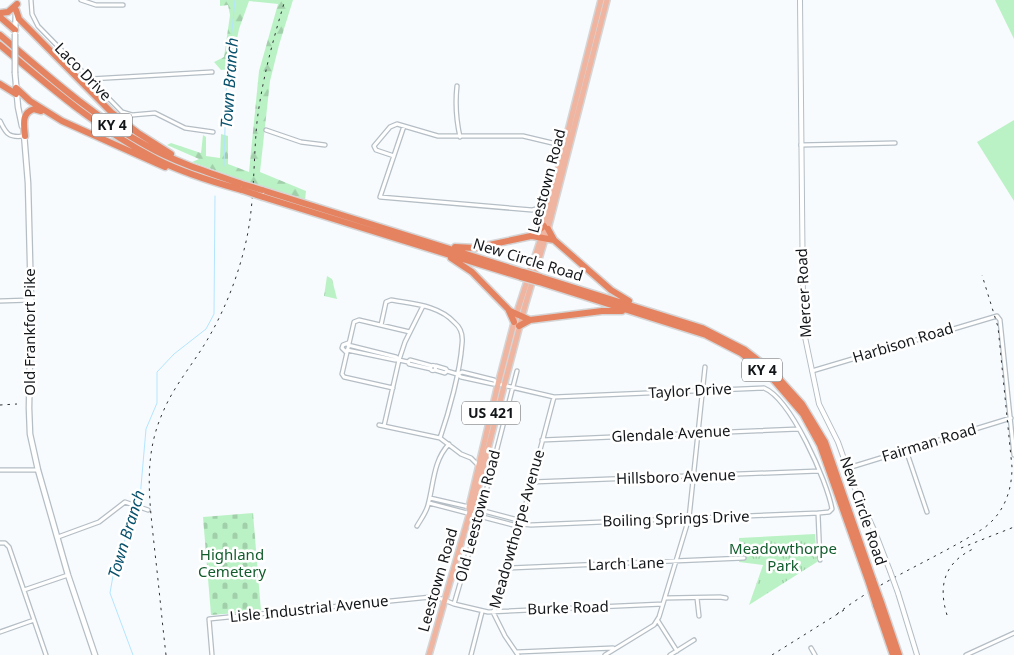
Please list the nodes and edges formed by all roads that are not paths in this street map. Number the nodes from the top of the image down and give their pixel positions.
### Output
1 (31, 0) edge
2 (81, 0) edge
3 (601, 0) edge
4 (607, 0) edge
5 (800, 0) edge
6 (17, 5) edge
7 (123, 5) dead end
8 (0, 15) edge
9 (15, 31) junction
10 (31, 31) junction
11 (0, 35) edge
12 (593, 41) junction
13 (0, 45) edge
14 (212, 72) dead end
15 (89, 79) junction
16 (2, 85) edge
17 (457, 86) dead end
18 (16, 88) junction
19 (48, 112) junction
20 (0, 121) edge
21 (404, 126) junction
22 (266, 130) dead end
23 (213, 132) dead end
24 (25, 136) junction
25 (460, 137) junction
26 (895, 143) dead end
27 (325, 145) dead end
28 (801, 145) junction
29 (567, 148) junction
30 (394, 156) junction
31 (184, 164) junction
32 (190, 174) junction
33 (242, 187) junction
34 (557, 188) junction
35 (262, 193) junction
36 (546, 227) junction
37 (531, 236) junction
38 (543, 238) junction
39 (554, 240) junction
40 (436, 244) junction
41 (442, 252) junction
42 (522, 274) junction
43 (31, 300) junction
44 (0, 301) edge
45 (423, 306) junction
46 (507, 308) junction
47 (655, 315) junction
48 (519, 316) junction
49 (530, 320) junction
50 (517, 324) junction
51 (380, 325) junction
52 (410, 332) junction
53 (348, 344) junction
54 (346, 351) junction
55 (400, 360) junction
56 (705, 368) dead end
57 (517, 371) dead end
58 (812, 371) junction
59 (457, 374) junction
60 (501, 385) junction
61 (393, 388) junction
62 (513, 388) junction
63 (702, 391) junction
64 (554, 398) junction
65 (1010, 418) junction
66 (379, 425) dead end
67 (384, 426) junction
68 (799, 429) junction
69 (698, 433) junction
70 (440, 438) junction
71 (542, 440) junction
72 (449, 444) junction
73 (906, 450) junction
74 (483, 451) junction
75 (1014, 455) edge
76 (471, 458) junction
77 (479, 468) junction
78 (848, 468) junction
79 (0, 470) edge
80 (38, 470) junction
81 (819, 471) junction
82 (693, 476) junction
83 (532, 482) junction
84 (429, 501) junction
85 (471, 509) junction
86 (148, 510) dead end
87 (481, 510) junction
88 (831, 511) joint
89 (927, 512) dead end
90 (818, 513) junction
91 (480, 515) junction
92 (689, 518) junction
93 (521, 524) junction
94 (418, 526) dead end
95 (58, 537) junction
96 (0, 543) edge
97 (744, 558) dead end
98 (820, 560) dead end
99 (676, 562) junction
100 (509, 568) junction
101 (68, 575) junction
102 (24, 590) junction
103 (665, 598) junction
104 (697, 598) junction
105 (726, 598) dead end
106 (446, 600) junction
107 (878, 603) junction
108 (454, 604) junction
109 (663, 604) junction
110 (493, 611) junction
111 (482, 612) junction
112 (699, 616) dead end
113 (34, 620) junction
114 (658, 621) junction
115 (0, 632) edge
116 (1014, 633) edge
117 (694, 640) dead end
118 (615, 648) junction
119 (811, 648) dead end
120 (677, 651) junction
121 (517, 654) edge
122 (46, 655) edge
123 (95, 655) edge
124 (212, 655) edge
125 (429, 655) edge
126 (470, 655) edge
127 (605, 655) edge
128 (670, 655) edge
129 (815, 655) edge
130 (893, 655) edge
131 (899, 655) edge
132 (917, 655) edge
133 (966, 655) edge

1 - 15 street, Laco Drive
2 - 7 street
3 - 12 main road, Leestown Road
4 - 12 main road, Leestown Road
5 - 28 street, Mercer Road
6 - 8 highway
6 - 9 main road, Old Frankfort Pike
6 - 10 highway
8 - 9 highway
9 - 10 highway
9 - 18 main road, Old Frankfort Pike, bridge
10 - 31 highway
11 - 31 highway, New Circle Road / KY 4
12 - 29 main road, Leestown Road / US 421
13 - 32 highway, New Circle Road / KY 4
14 - 15 street
15 - 23 street, Laco Drive
16 - 18 highway
16 - 18 highway
17 - 25 street
18 - 19 highway
18 - 24 main road, Old Frankfort Pike
19 - 24 highway
19 - 32 highway
20 - 24 street
21 - 25 street
21 - 30 street
21 - 30 street
22 - 27 street
24 - 43 main road, Old Frankfort Pike
25 - 29 street
26 - 28 street
28 - 58 street, Mercer Road
29 - 34 main road, Leestown Road / US 421
30 - 34 street
31 - 33 highway, New Circle Road / KY 4
32 - 33 highway, New Circle Road / KY 4
33 - 35 highway, New Circle Road / KY 4, bridge
34 - 36 main road, Leestown Road / US 421
35 - 40 highway, New Circle Road / KY 4
35 - 41 highway, New Circle Road / KY 4
36 - 37 highway
36 - 38 main road, Leestown Road / US 421
36 - 39 highway
37 - 38 highway
37 - 40 highway
38 - 39 highway
38 - 48 main road, Leestown Road / US 421
39 - 47 highway
40 - 42 highway, New Circle Road / KY 4
41 - 42 highway, New Circle Road / KY 4
41 - 46 highway
42 - 47 highway, New Circle Road / KY 4, bridge
43 - 44 street
43 - 80 main road, Old Frankfort Pike
45 - 51 street
45 - 52 street
45 - 59 street
46 - 48 highway
46 - 50 highway
47 - 49 highway
47 - 107 highway, New Circle Road / KY 4, bridge
48 - 49 highway
48 - 50 main road, Leestown Road / US 421
49 - 50 highway
50 - 60 main road, Leestown Road / US 421
51 - 52 street
51 - 53 street
52 - 55 street
53 - 54 street
53 - 55 street
54 - 55 street
54 - 61 street
55 - 59 street, Taylor Drive
55 - 61 street
56 - 63 street
57 - 62 street, Old Leestown Road
58 - 65 street, Harbison Road
58 - 78 street, Mercer Road
59 - 60 street, Taylor Drive
59 - 70 street
60 - 62 street, Taylor Drive
60 - 74 main road, Leestown Road / US 421
60 - 85 main road, Leestown Road / US 421
61 - 67 street
62 - 64 street, Taylor Drive
62 - 87 street, Old Leestown Road
63 - 64 street, Taylor Drive
63 - 68 street, Taylor Drive
63 - 69 street
64 - 71 street, Meadowthorpe Avenue
65 - 73 street, Fairman Road
65 - 75 street
66 - 67 street
67 - 70 street
68 - 69 street, Glendale Avenue
68 - 81 street, Taylor Drive
69 - 71 street, Glendale Avenue
69 - 82 street
70 - 72 street
71 - 83 street, Meadowthorpe Avenue
72 - 76 street
72 - 84 street
73 - 78 street, Fairman Road
73 - 89 street
74 - 76 street
74 - 77 main road, Leestown Road / US 421
76 - 77 street
77 - 85 main road, Leestown Road / US 421
78 - 132 street, Mercer Road, bridge
79 - 80 street
80 - 95 main road, Old Frankfort Pike
81 - 82 street, Hillsboro Avenue
81 - 88 street, Taylor Drive
82 - 83 street, Hillsboro Avenue
82 - 92 street
83 - 93 street, Meadowthorpe Avenue
84 - 85 street
84 - 94 street
85 - 87 street, Boiling Springs Drive
85 - 91 street, Boiling Springs Drive
85 - 106 main road, Leestown Road / US 421
86 - 95 street
87 - 91 street, Old Leestown Road
87 - 93 street, Boiling Springs Drive
88 - 90 street, Boiling Springs Drive
90 - 92 street, Boiling Springs Drive
90 - 98 street
91 - 93 street, Boiling Springs Drive
91 - 108 street, Old Leestown Road
92 - 93 street, Boiling Springs Drive
92 - 99 street
93 - 100 street, Meadowthorpe Avenue
95 - 101 main road, Old Frankfort Pike
96 - 102 street
97 - 99 street, Larch Lane
99 - 100 street, Larch Lane
99 - 103 street
100 - 110 street, Meadowthorpe Avenue
101 - 102 street
101 - 123 main road, Old Frankfort Pike
102 - 113 street
103 - 104 street
103 - 109 street
104 - 105 street
104 - 112 street
106 - 108 street, Burke Road
106 - 124 street, Lisle Industrial Avenue
106 - 125 main road, Leestown Road / US 421
107 - 130 highway, New Circle Road / KY 4
107 - 131 highway, New Circle Road / KY 4
108 - 111 street, Burke Road
109 - 110 street, Burke Road
109 - 114 street
110 - 111 street, Burke Road
110 - 121 street, Meadowthorpe Avenue
111 - 126 street
113 - 115 street
113 - 122 street
114 - 118 street
114 - 120 street
116 - 133 street
117 - 120 street
118 - 121 street
118 - 127 street
119 - 129 street
120 - 128 street

